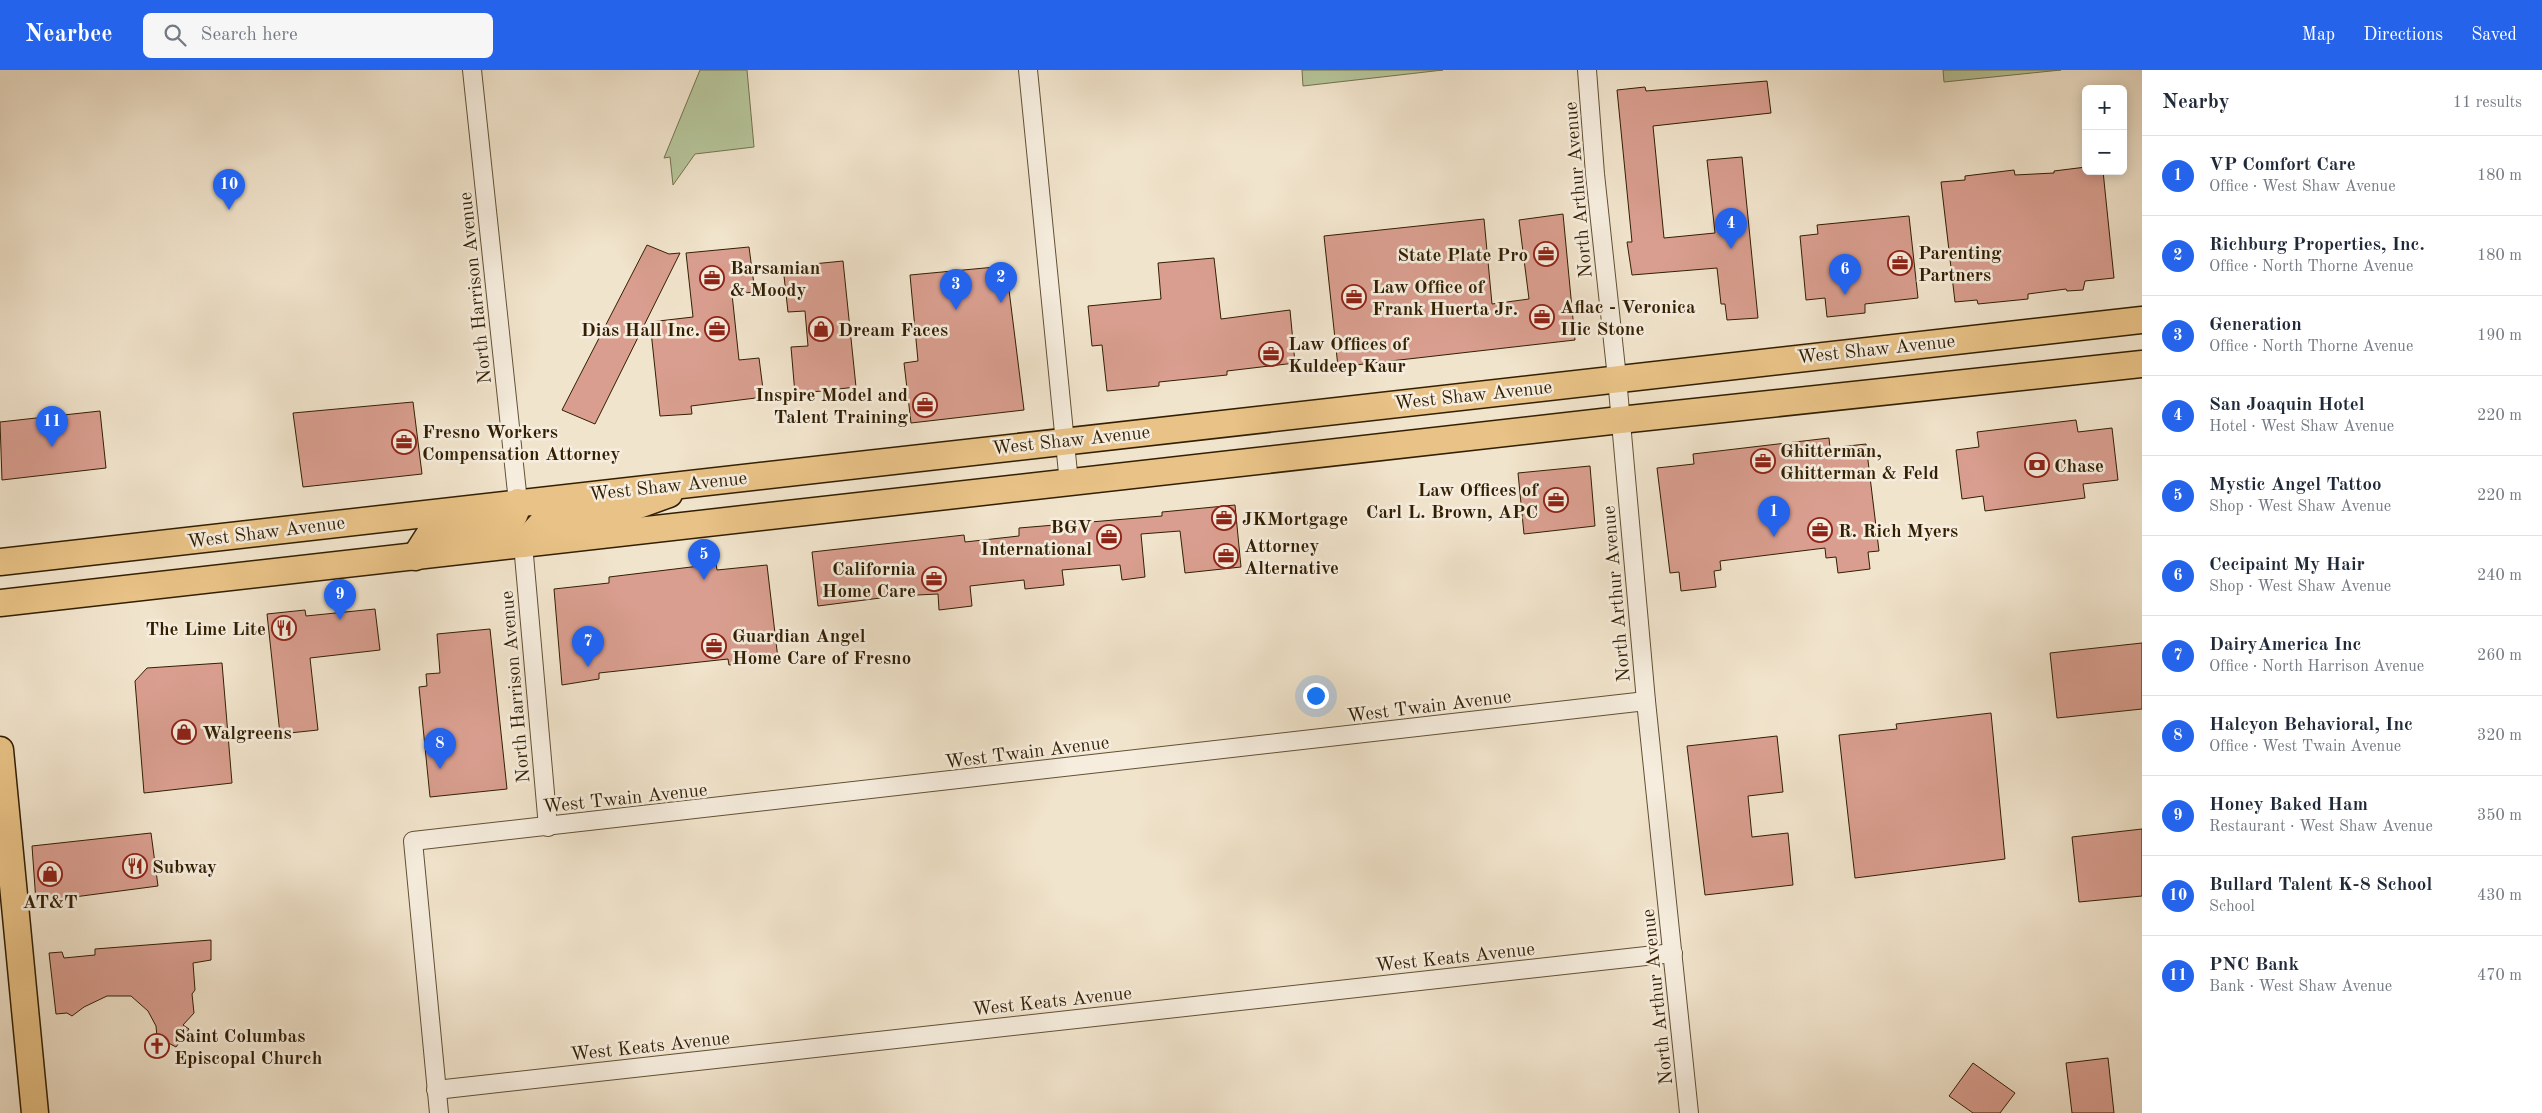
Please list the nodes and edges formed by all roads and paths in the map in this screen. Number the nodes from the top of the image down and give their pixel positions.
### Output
1 (472, 70) edge
2 (1028, 70) edge
3 (1587, 70) edge
4 (2142, 320) edge
5 (2142, 364) edge
6 (1617, 378) junction
7 (1620, 420) junction
8 (1065, 440) junction
9 (700, 481) junction
10 (1070, 484) junction
11 (518, 502) junction
12 (523, 544) junction
13 (415, 558) junction
14 (0, 562) edge
15 (0, 602) edge
16 (1646, 702) junction
17 (0, 750) edge
18 (548, 827) junction
19 (1673, 953) junction
20 (436, 1090) junction
21 (35, 1113) edge
22 (438, 1113) edge
23 (1689, 1113) edge

1 - 11 street, North Harrison Avenue
2 - 8 street
3 - 6 street, North Arthur Avenue
4 - 6 main road, West Shaw Avenue
5 - 7 main road
6 - 7 street, North Arthur Avenue
6 - 8 main road, West Shaw Avenue
7 - 10 main road
7 - 16 street, North Arthur Avenue
8 - 9 main road, West Shaw Avenue
8 - 10 street
9 - 11 main road, West Shaw Avenue
9 - 12 main road
10 - 12 main road
11 - 13 main road
11 - 14 main road, West Shaw Avenue
12 - 13 main road
12 - 18 street, North Harrison Avenue
13 - 15 main road
16 - 18 street, West Twain Avenue
16 - 19 street, North Arthur Avenue
17 - 21 main road
18 - 20 street, West Twain Avenue
19 - 20 street, West Keats Avenue
19 - 23 street, North Arthur Avenue
20 - 22 street

